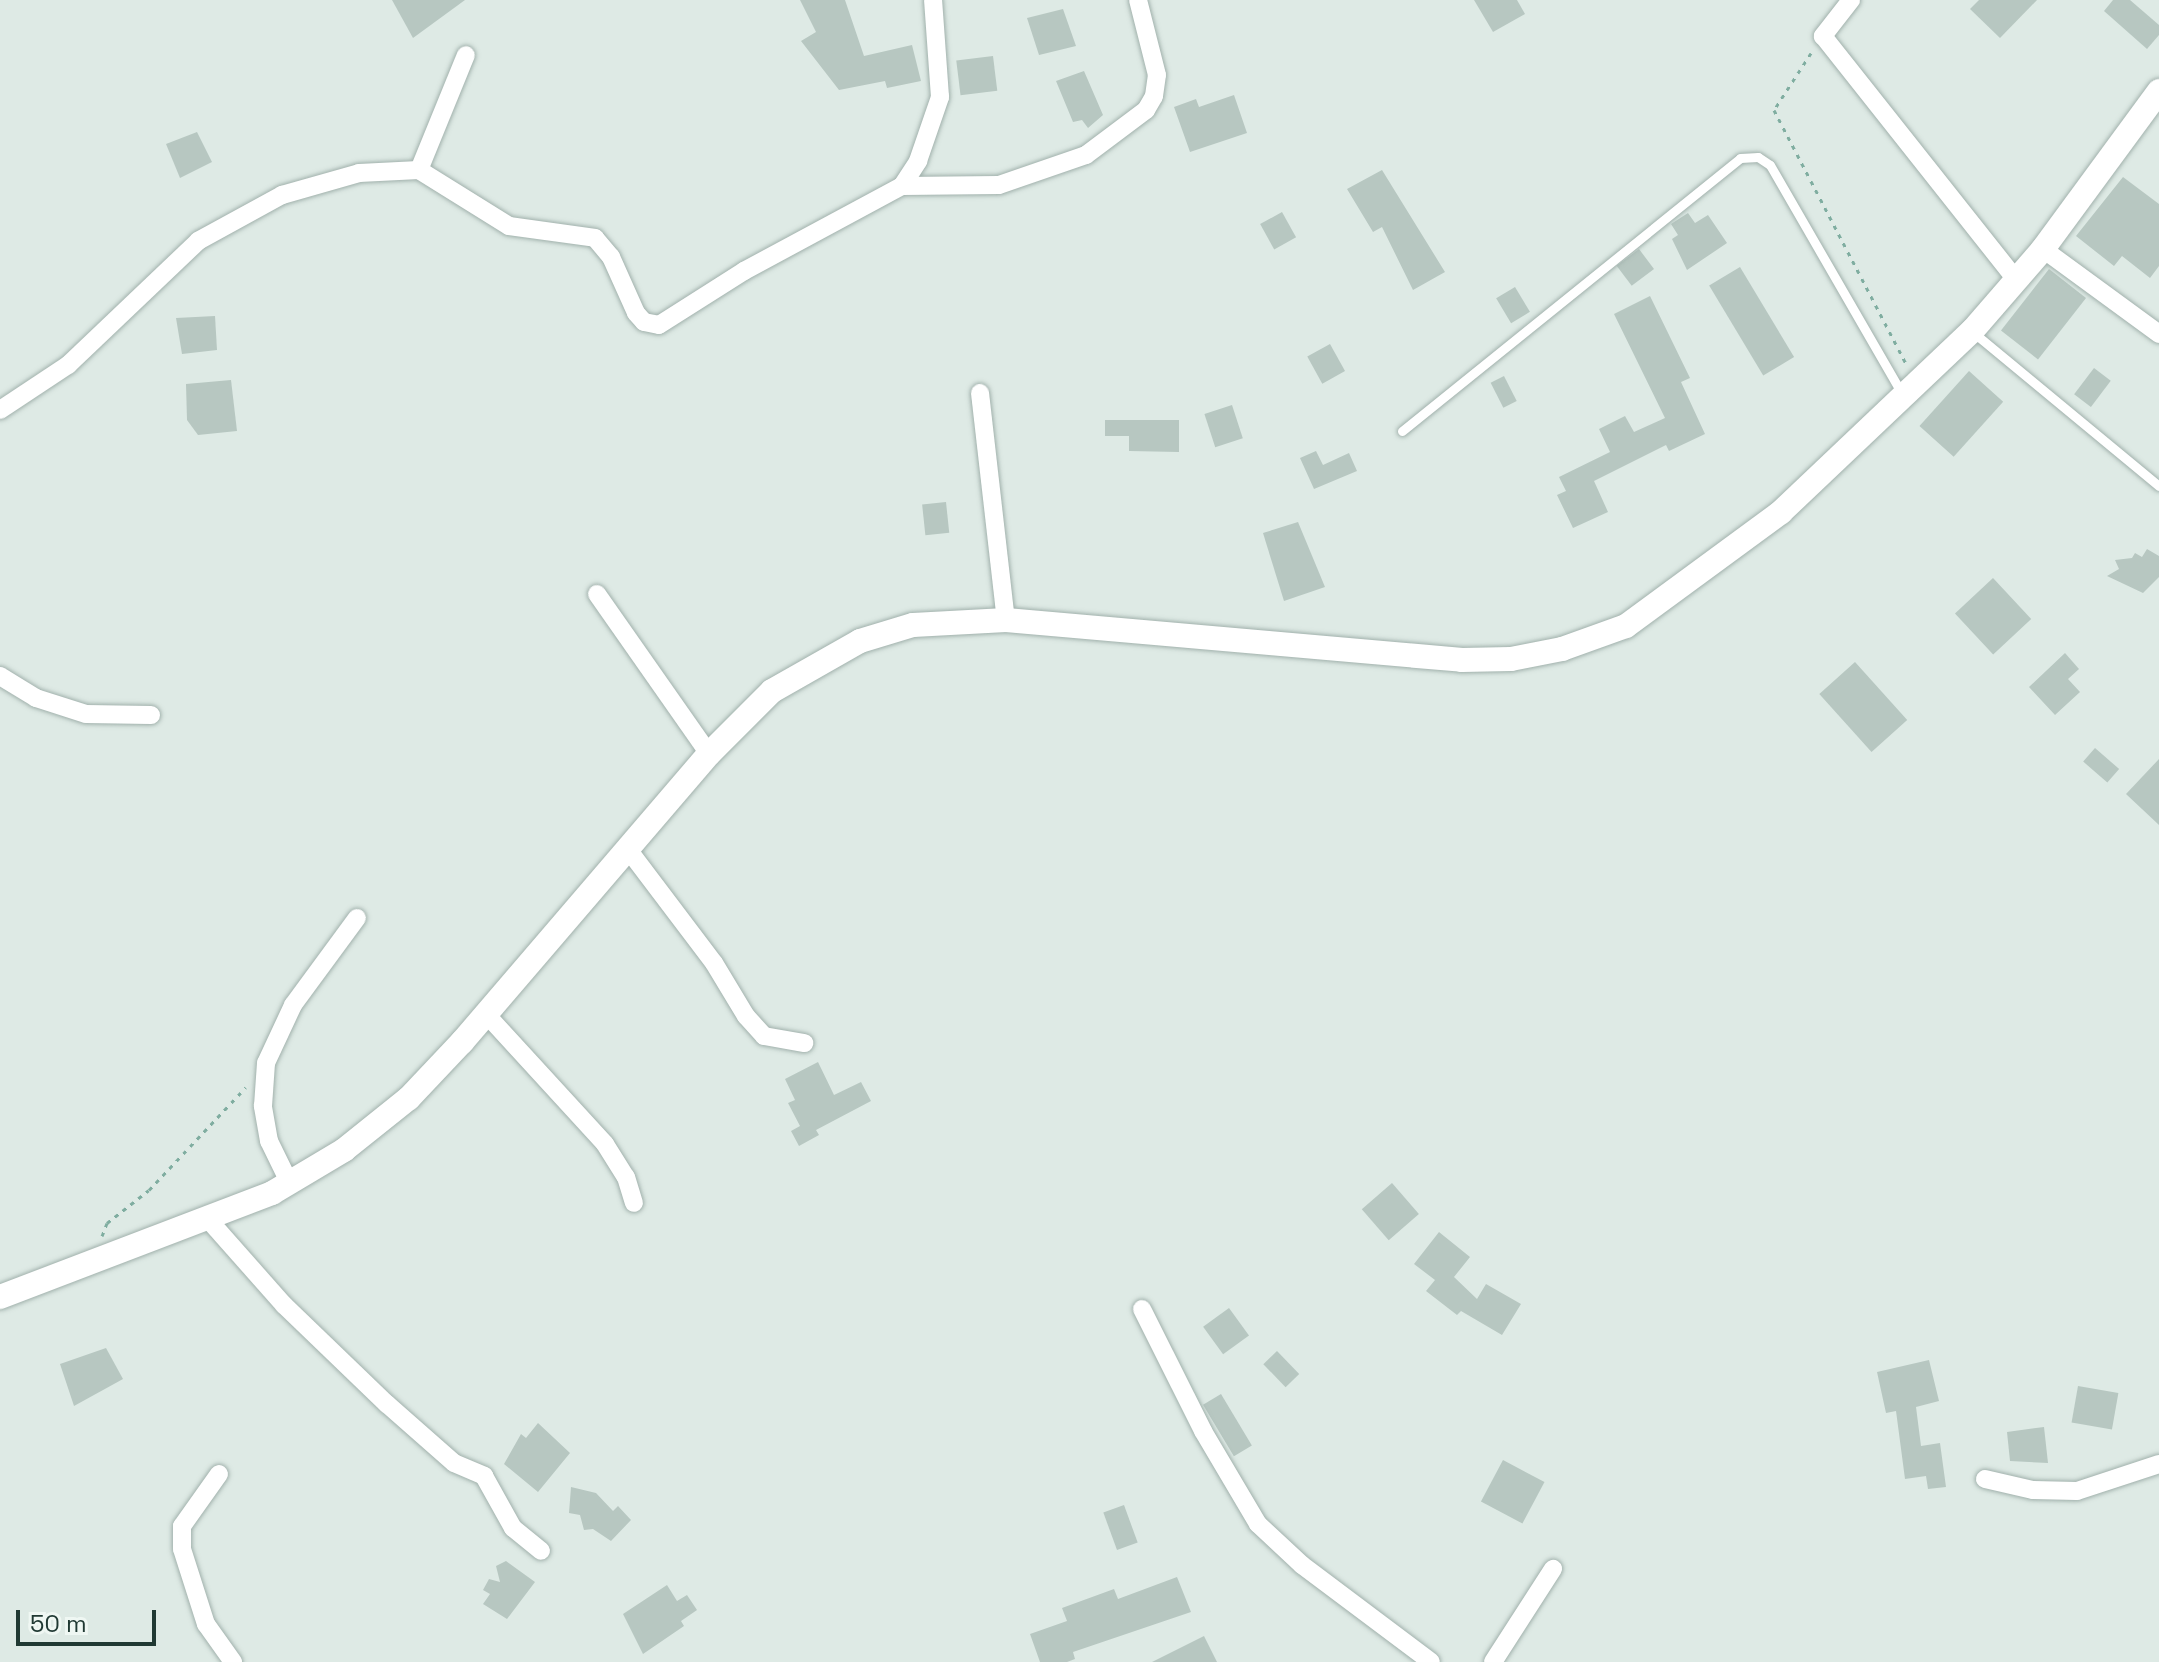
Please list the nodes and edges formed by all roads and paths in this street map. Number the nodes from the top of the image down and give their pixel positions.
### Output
1 (933, 0) edge
2 (1138, 0) edge
3 (1851, 0) edge
4 (1823, 36) junction
5 (466, 55) dead end
6 (2159, 91) edge
7 (419, 170) junction
8 (902, 186) junction
9 (2043, 249) junction
10 (2017, 281) junction
11 (1972, 331) junction
12 (2159, 334) edge
13 (1910, 390) junction
14 (980, 393) dead end
15 (0, 410) edge
16 (1402, 431) dead end
17 (2159, 486) edge
18 (597, 594) dead end
19 (1006, 620) junction
20 (0, 676) edge
21 (151, 715) dead end
22 (709, 754) junction
23 (627, 848) junction
24 (357, 918) dead end
25 (486, 1014) junction
26 (804, 1043) dead end
27 (266, 1063) junction
28 (290, 1184) junction
29 (634, 1203) dead end
30 (207, 1218) junction
31 (91, 1261) junction
32 (0, 1297) edge
33 (1142, 1309) dead end
34 (2159, 1464) edge
35 (219, 1474) dead end
36 (1985, 1479) dead end
37 (541, 1551) dead end
38 (1553, 1569) dead end
39 (233, 1662) edge
40 (1431, 1662) edge
41 (1493, 1662) edge

1 - 8 street
2 - 8 street
3 - 4 street
4 - 10 street
4 - 13 path
5 - 7 street
6 - 9 street
7 - 8 street
7 - 15 street
9 - 10 street
9 - 12 street
10 - 11 street
11 - 13 street
11 - 17 lane
13 - 16 lane
13 - 19 street
14 - 19 street
18 - 22 street
19 - 22 street
20 - 21 street
22 - 23 street
23 - 25 street
23 - 26 street
24 - 27 street
25 - 28 street
25 - 29 street
27 - 28 street
27 - 31 path
28 - 30 street
30 - 31 street
30 - 37 street
31 - 32 street
33 - 40 street
34 - 36 street
35 - 39 street
38 - 41 street

